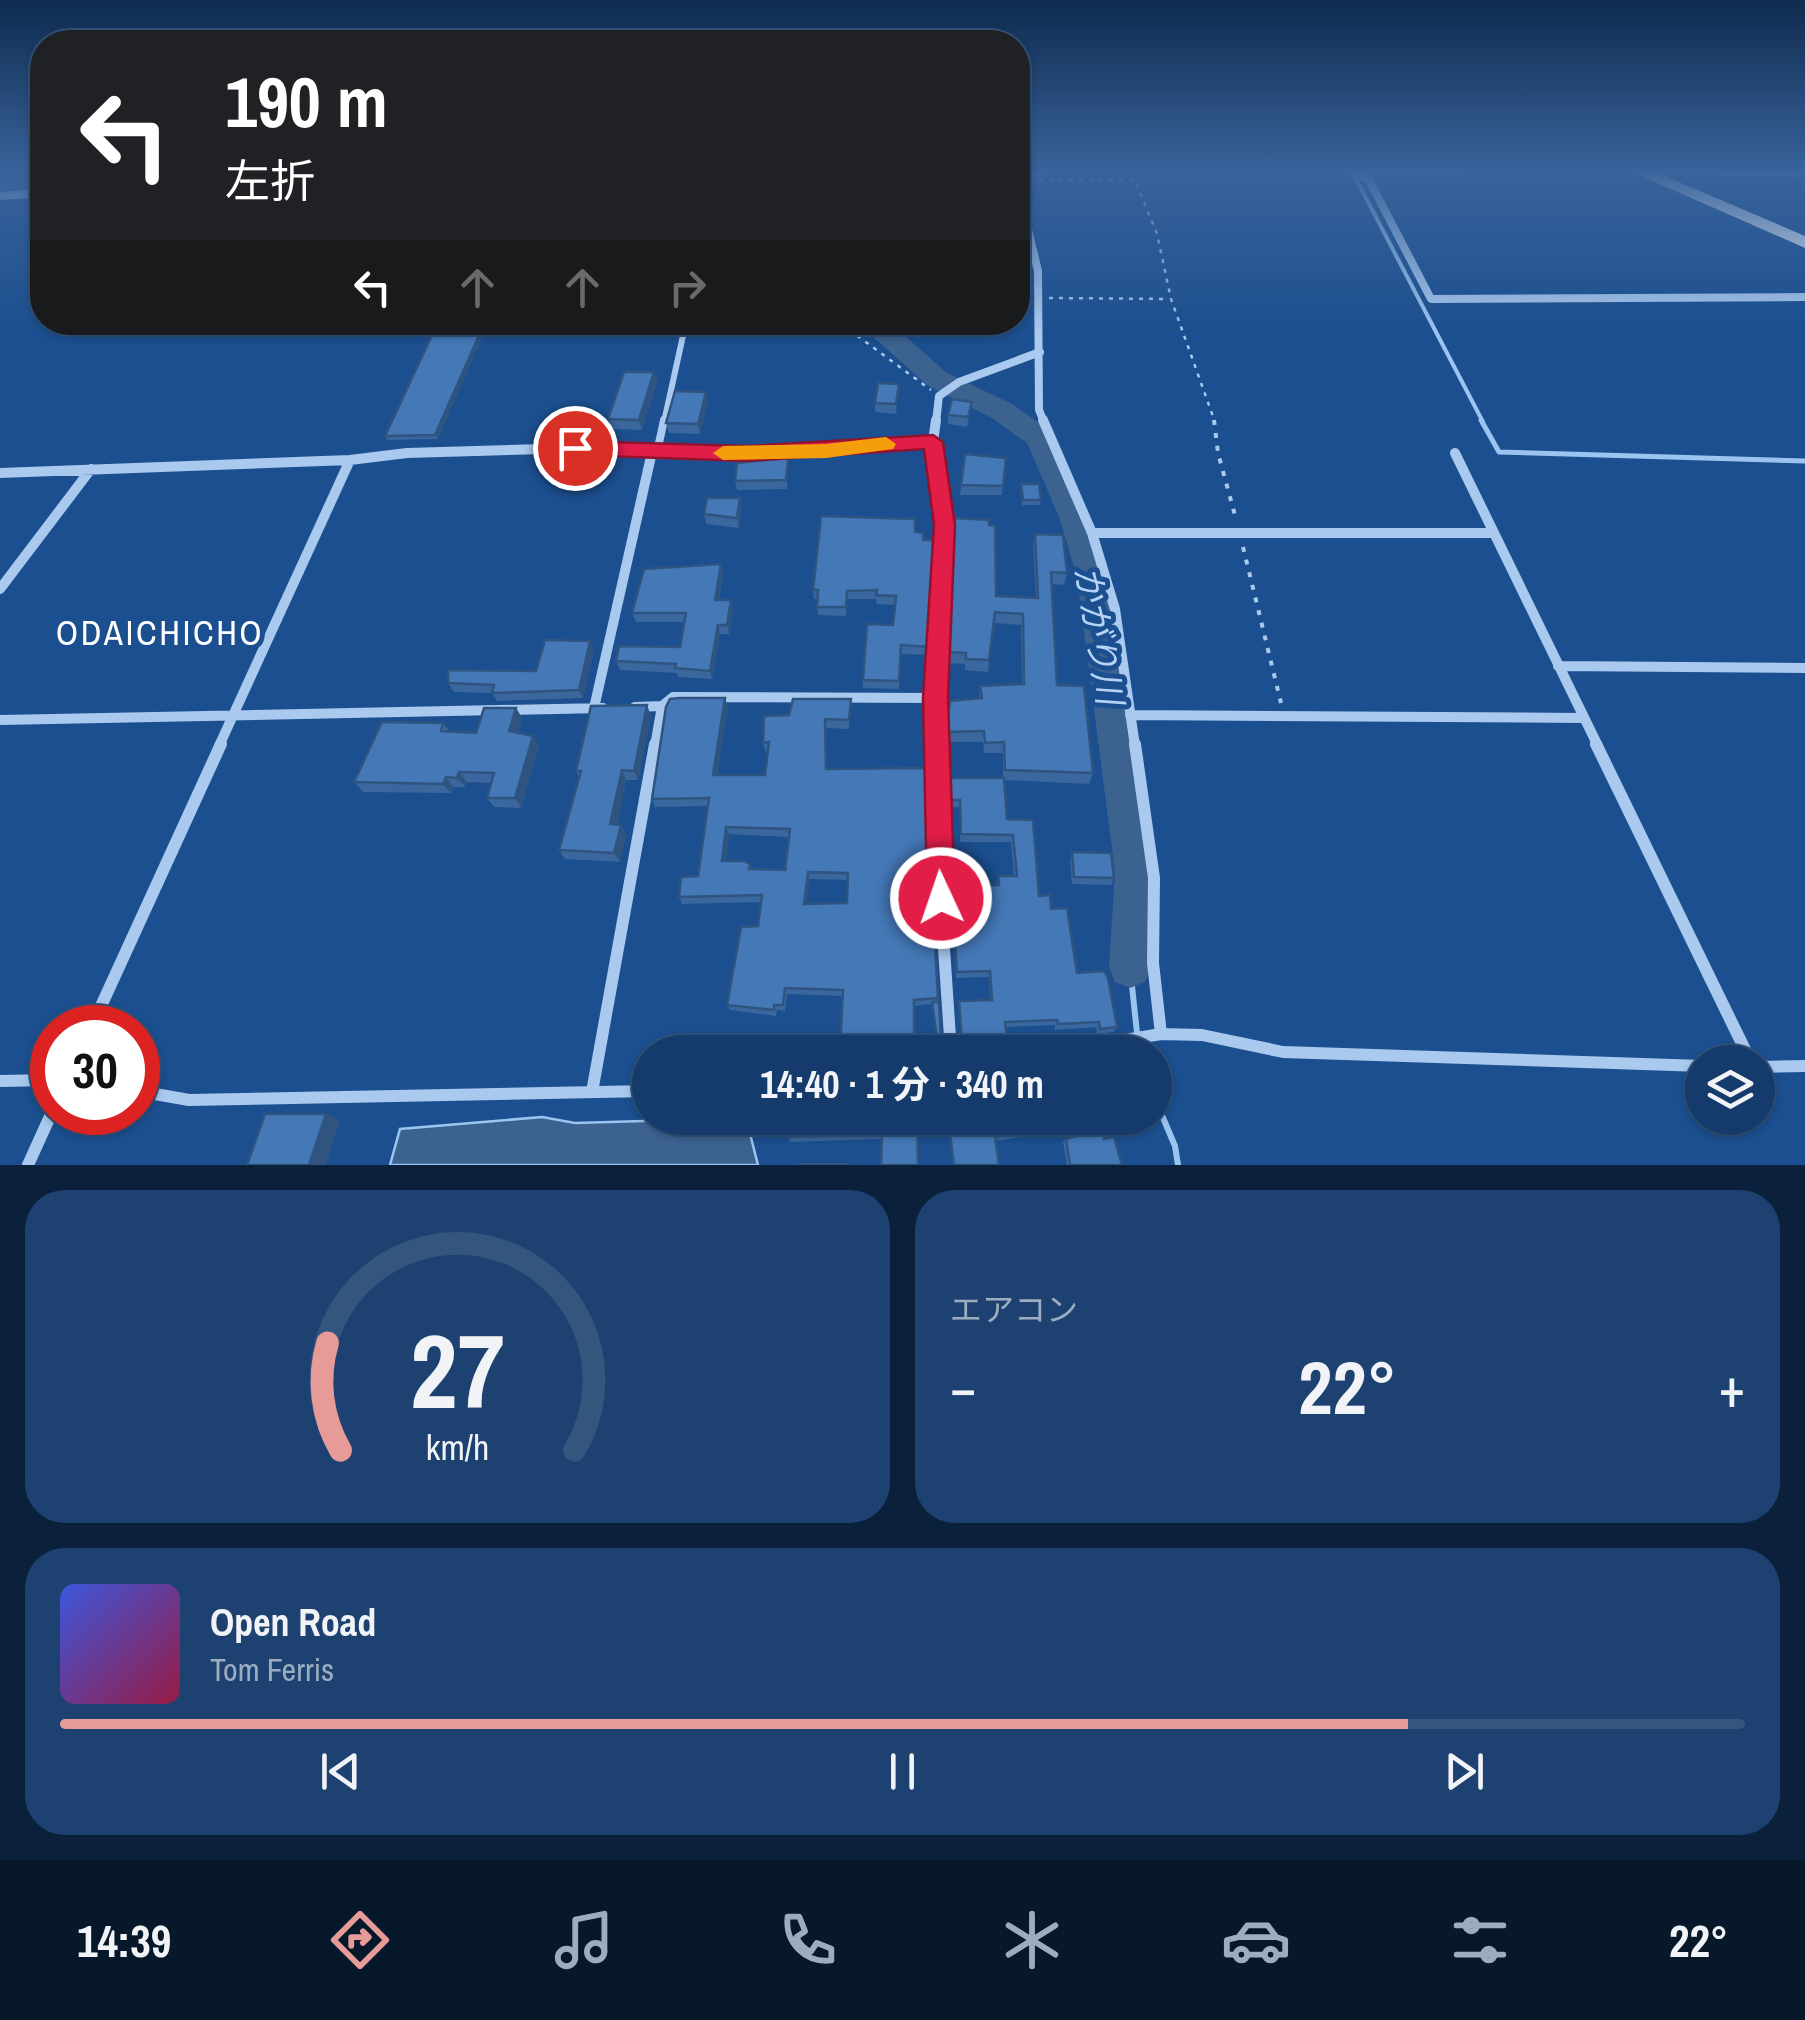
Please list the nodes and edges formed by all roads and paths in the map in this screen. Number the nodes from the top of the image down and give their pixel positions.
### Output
1 (1154, 225) edge
2 (1393, 225) edge
3 (1762, 225) edge
4 (1030, 236) edge
5 (1805, 244) edge
6 (1805, 296) edge
7 (1039, 298) junction
8 (1172, 299) junction
9 (683, 335) edge
10 (857, 335) edge
11 (1040, 352) junction
12 (940, 394) junction
13 (933, 442) junction
14 (652, 452) junction
15 (1456, 454) dead end
16 (350, 460) junction
17 (91, 470) junction
18 (0, 473) edge
19 (1240, 532) junction
20 (1092, 533) junction
21 (1494, 533) junction
22 (0, 589) edge
23 (1558, 666) junction
24 (1805, 668) edge
25 (936, 698) junction
26 (662, 706) junction
27 (628, 707) edge
28 (594, 708) junction
29 (611, 708) edge
30 (232, 713) junction
31 (1130, 716) junction
32 (1284, 718) junction
33 (1584, 718) junction
34 (0, 720) edge
35 (101, 1005) edge
36 (1160, 1034) junction
37 (950, 1035) edge
38 (1154, 1035) edge
39 (1743, 1045) edge
40 (1685, 1065) edge
41 (1805, 1066) edge
42 (1775, 1067) edge
43 (30, 1080) edge
44 (0, 1081) edge
45 (632, 1091) edge
46 (592, 1092) junction
47 (160, 1095) edge
48 (42, 1135) edge
49 (28, 1165) edge

1 - 8 path
2 - 6 street
3 - 5 main road
4 - 7 street
7 - 8 path
7 - 11 street
8 - 19 path
9 - 14 lane
10 - 12 path
11 - 12 street
11 - 20 street
12 - 13 street
13 - 14 street
13 - 25 street
14 - 16 street
14 - 28 street
15 - 21 street
16 - 17 street
16 - 30 street
17 - 18 street
17 - 22 street
19 - 20 street
19 - 21 street
19 - 32 path
20 - 31 street
21 - 23 street
23 - 24 street
23 - 33 street
25 - 26 street
25 - 37 street
26 - 27 street
26 - 46 street
28 - 29 street
28 - 30 street
30 - 34 street
30 - 35 street
31 - 32 street
31 - 36 street
32 - 33 street
33 - 39 street
36 - 38 street
36 - 40 street
41 - 42 street
43 - 44 street
45 - 46 street
46 - 47 street
48 - 49 street

